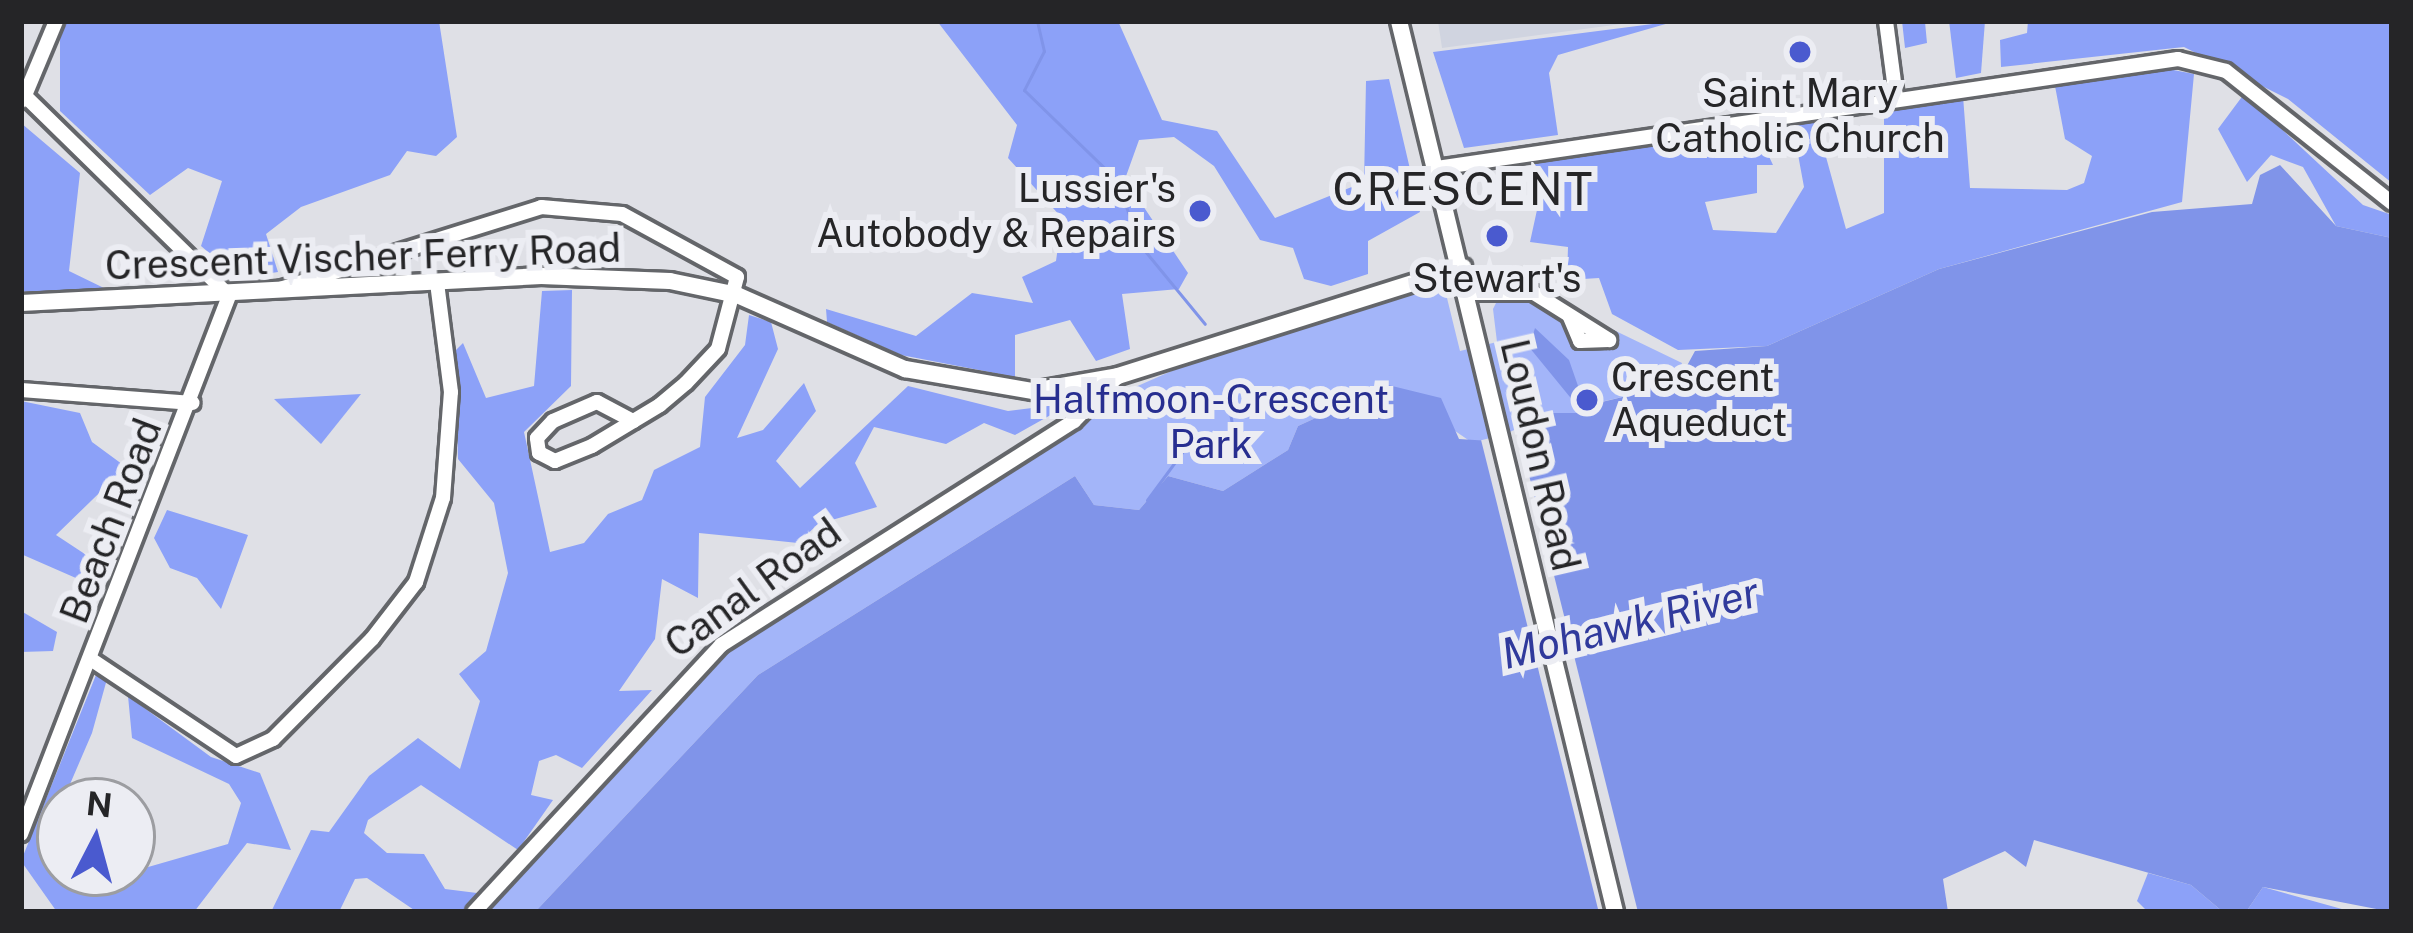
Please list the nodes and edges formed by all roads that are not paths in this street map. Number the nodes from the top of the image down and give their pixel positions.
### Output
1 (56, 21) edge
2 (1399, 21) edge
3 (1886, 21) edge
4 (1895, 97) junction
5 (22, 98) edge
6 (1437, 168) junction
7 (2392, 202) edge
8 (363, 256) junction
9 (1462, 268) junction
10 (437, 283) junction
11 (369, 287) junction
12 (275, 292) junction
13 (1469, 293) junction
14 (737, 295) junction
15 (229, 296) junction
16 (21, 303) edge
17 (1570, 317) dead end
18 (1118, 376) junction
19 (21, 390) edge
20 (193, 403) junction
21 (633, 421) junction
22 (92, 660) junction
23 (21, 834) edge
24 (474, 912) edge
25 (1616, 912) edge

1 - 5 street
2 - 6 main road, Loudon Road
3 - 4 street
4 - 6 street
4 - 7 street
5 - 15 street
6 - 9 main road, Loudon Road
8 - 11 street
8 - 12 street
8 - 14 street
9 - 13 main road, Loudon Road
9 - 18 main road, Crescent Vischer Ferry Road
10 - 11 main road, Crescent Vischer Ferry Road
10 - 14 main road, Crescent Vischer Ferry Road
10 - 22 street
11 - 12 main road, Crescent Vischer Ferry Road
12 - 15 main road, Crescent Vischer Ferry Road
13 - 17 street
13 - 25 main road, Loudon Road
14 - 18 main road, Crescent Vischer Ferry Road
14 - 21 street
15 - 16 main road, Crescent Vischer Ferry Road
15 - 20 street, Beach Road
18 - 24 street, Canal Road
19 - 20 street
20 - 22 street, Beach Road
21 - 21 street
22 - 23 street, Beach Road

